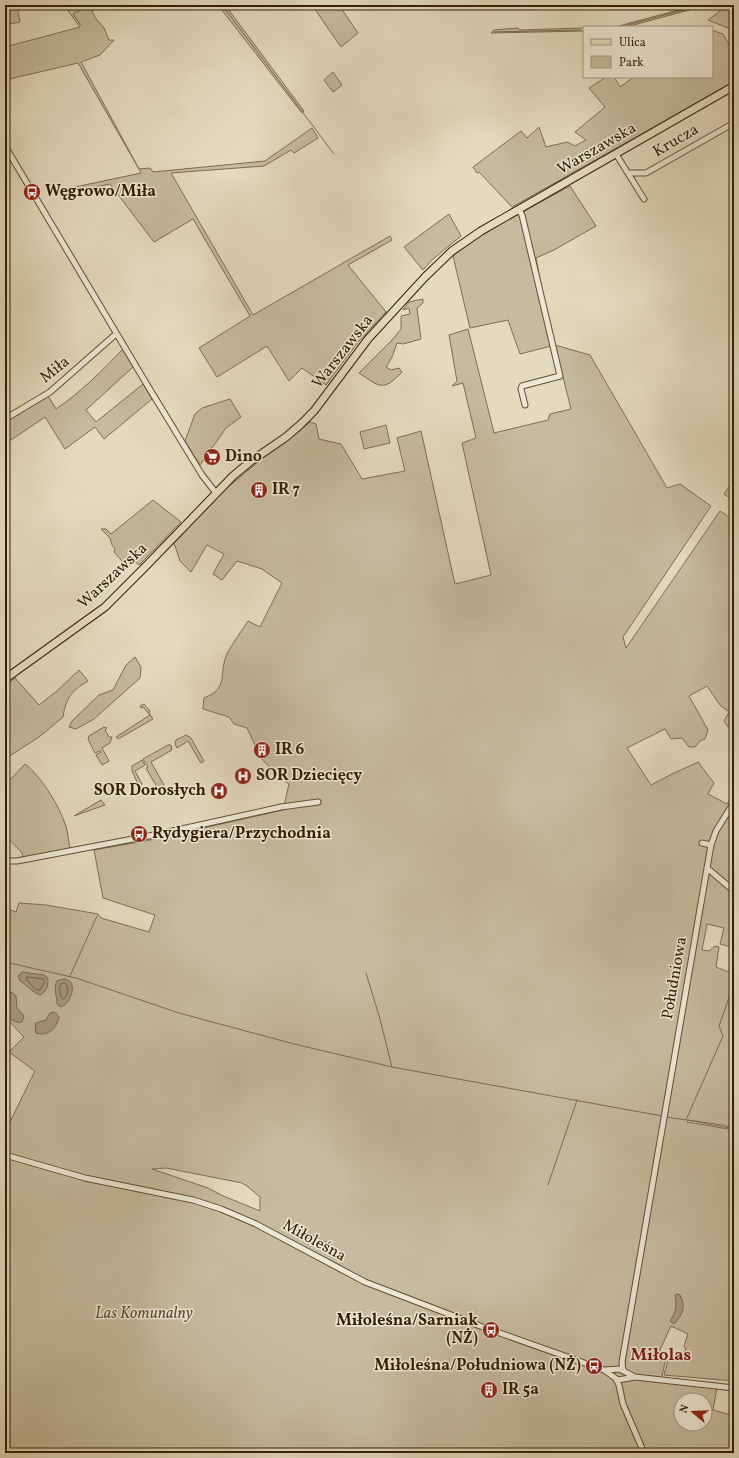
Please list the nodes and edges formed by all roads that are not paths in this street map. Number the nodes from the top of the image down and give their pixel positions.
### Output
1 (734, 86) edge
2 (734, 123) edge
3 (5, 146) edge
4 (616, 154) junction
5 (629, 173) junction
6 (644, 199) dead end
7 (518, 210) junction
8 (116, 334) junction
9 (525, 405) dead end
10 (5, 419) edge
11 (216, 493) junction
12 (5, 679) edge
13 (318, 802) dead end
14 (734, 802) edge
15 (702, 843) dead end
16 (711, 845) junction
17 (5, 861) edge
18 (707, 868) junction
19 (734, 891) edge
20 (5, 1155) edge
21 (604, 1370) junction
22 (620, 1371) junction
23 (635, 1377) junction
24 (615, 1378) junction
25 (622, 1379) junction
26 (734, 1388) edge
27 (620, 1389) junction
28 (644, 1453) edge

1 - 4 main road, Warszawska
2 - 5 street, Krucza
3 - 8 street
4 - 5 street
4 - 7 main road, Warszawska
5 - 6 street
7 - 9 street
7 - 11 main road, Warszawska
8 - 10 street, Miła
8 - 11 street
11 - 12 main road, Warszawska
13 - 17 street
14 - 16 street, Południowa
15 - 16 street
16 - 18 street, Południowa
18 - 19 street
18 - 22 street, Południowa
20 - 21 street, Miłoleśna
21 - 22 street
21 - 24 street
22 - 23 street
22 - 24 street
22 - 25 street
23 - 25 street
23 - 26 street
24 - 25 street
24 - 27 street
25 - 27 street
27 - 28 street

